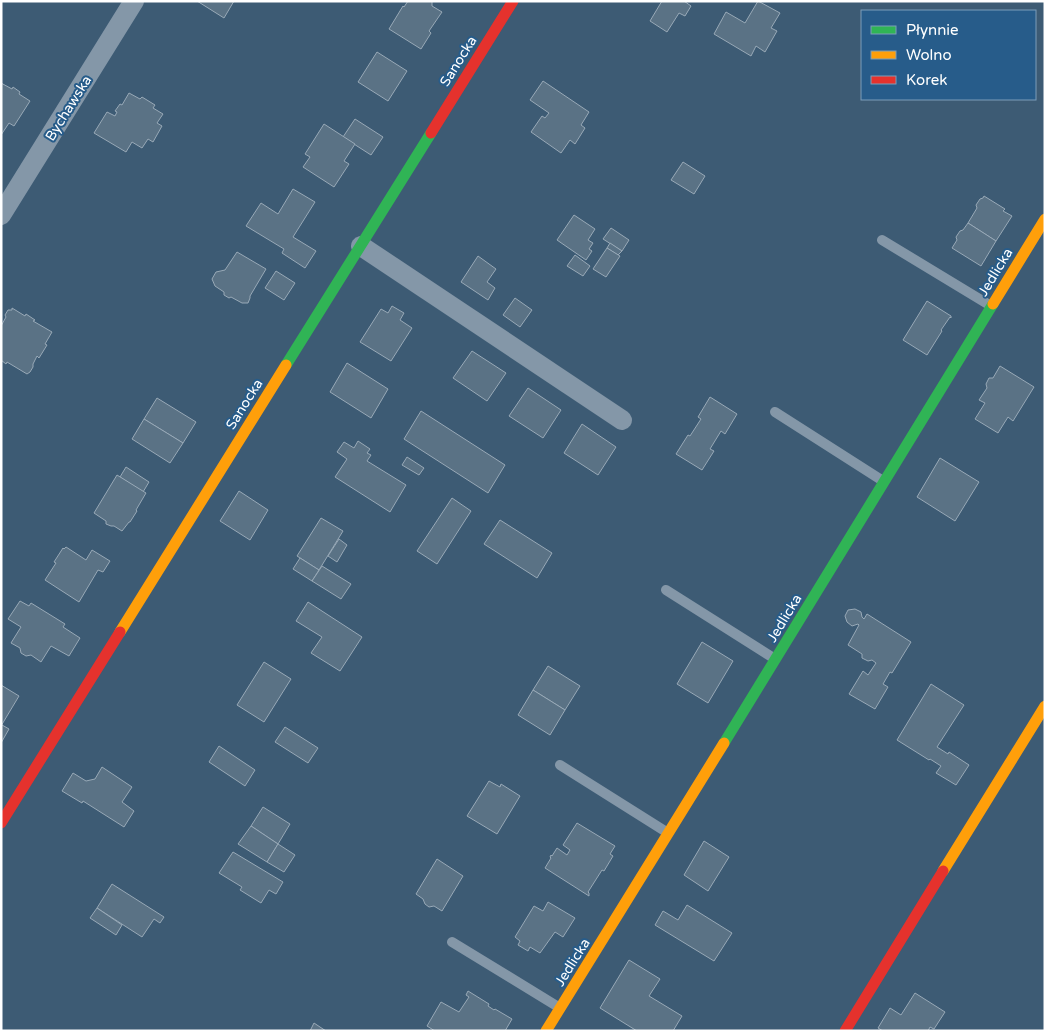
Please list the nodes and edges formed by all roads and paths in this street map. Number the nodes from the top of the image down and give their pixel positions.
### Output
1 (134, 1) edge
2 (508, 3) edge
3 (1, 215) edge
4 (1045, 218) edge
5 (882, 240) dead end
6 (361, 246) junction
7 (992, 306) junction
8 (775, 412) dead end
9 (622, 420) dead end
10 (884, 482) junction
11 (666, 590) dead end
12 (776, 659) junction
13 (1045, 706) edge
14 (560, 765) dead end
15 (1, 823) edge
16 (669, 834) junction
17 (452, 942) dead end
18 (561, 1008) junction
19 (546, 1031) edge
20 (845, 1031) edge

1 - 3 street, Bychawska
2 - 6 street, Sanocka
4 - 7 street, Jedlicka
5 - 7 lane
6 - 9 street
6 - 15 street, Sanocka
7 - 10 street, Jedlicka
8 - 10 lane
10 - 12 street, Jedlicka
11 - 12 lane
12 - 16 street, Jedlicka
13 - 20 street
14 - 16 lane
16 - 18 street, Jedlicka
17 - 18 lane
18 - 19 street, Jedlicka

